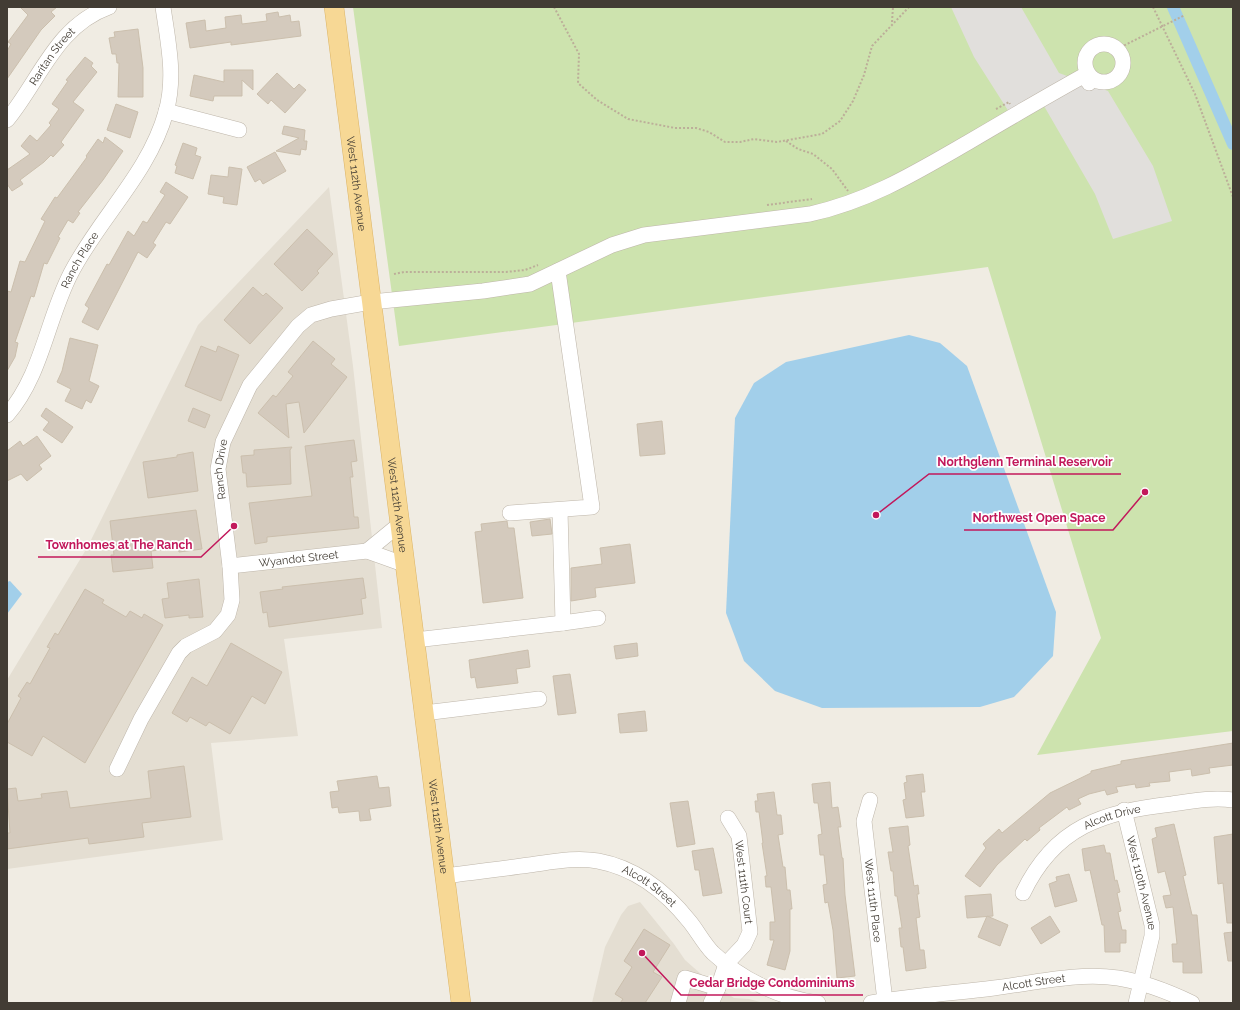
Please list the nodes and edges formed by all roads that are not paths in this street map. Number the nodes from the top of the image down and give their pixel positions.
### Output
1 (109, 7) edge
2 (163, 7) edge
3 (334, 7) edge
4 (1087, 77) junction
5 (166, 111) junction
6 (7, 120) edge
7 (239, 130) dead end
8 (558, 271) junction
9 (371, 302) junction
10 (7, 415) edge
11 (560, 510) junction
12 (510, 513) dead end
13 (400, 524) junction
14 (367, 551) junction
15 (406, 565) junction
16 (230, 566) junction
17 (598, 618) dead end
18 (563, 623) junction
19 (415, 640) junction
20 (539, 699) dead end
21 (424, 714) junction
22 (117, 769) dead end
23 (870, 800) dead end
24 (1233, 800) edge
25 (1124, 810) junction
26 (728, 818) dead end
27 (445, 876) junction
28 (1023, 893) dead end
29 (726, 964) junction
30 (1140, 983) junction
31 (718, 988) junction
32 (960, 998) edge
33 (878, 1002) edge
34 (461, 1003) edge
35 (678, 1003) edge
36 (711, 1003) edge
37 (818, 1003) edge
38 (1136, 1003) edge
39 (1192, 1003) edge

1 - 6 street, Raritan Street
2 - 5 street, Ranch Place
3 - 9 main road, West 112th Avenue
4 - 4 street
4 - 8 street, Ranch Drive
5 - 7 street
5 - 10 street, Ranch Place
8 - 9 street, Ranch Drive
8 - 11 street
9 - 13 main road, West 112th Avenue
9 - 16 street, Ranch Drive
11 - 12 street
11 - 18 street
13 - 14 street
13 - 15 main road, West 112th Avenue
14 - 15 street, Wyandot Street
14 - 16 street, Wyandot Street
15 - 19 main road, West 112th Avenue
16 - 22 street, Ranch Drive
17 - 18 street
18 - 19 street
19 - 21 main road, West 112th Avenue
20 - 21 street
21 - 27 main road, West 112th Avenue
23 - 33 street, West 111th Place
24 - 25 street, Alcott Drive
25 - 28 street, Alcott Drive
25 - 30 street, West 110th Avenue
26 - 29 street, West 111th Court
27 - 29 street, Alcott Street
27 - 34 main road, West 112th Avenue
29 - 31 street
29 - 37 street, Alcott Street
30 - 32 street, Alcott Street
30 - 38 street, West 110th Avenue
30 - 39 street, Alcott Street
31 - 35 street
31 - 36 street
32 - 33 street, Alcott Street

